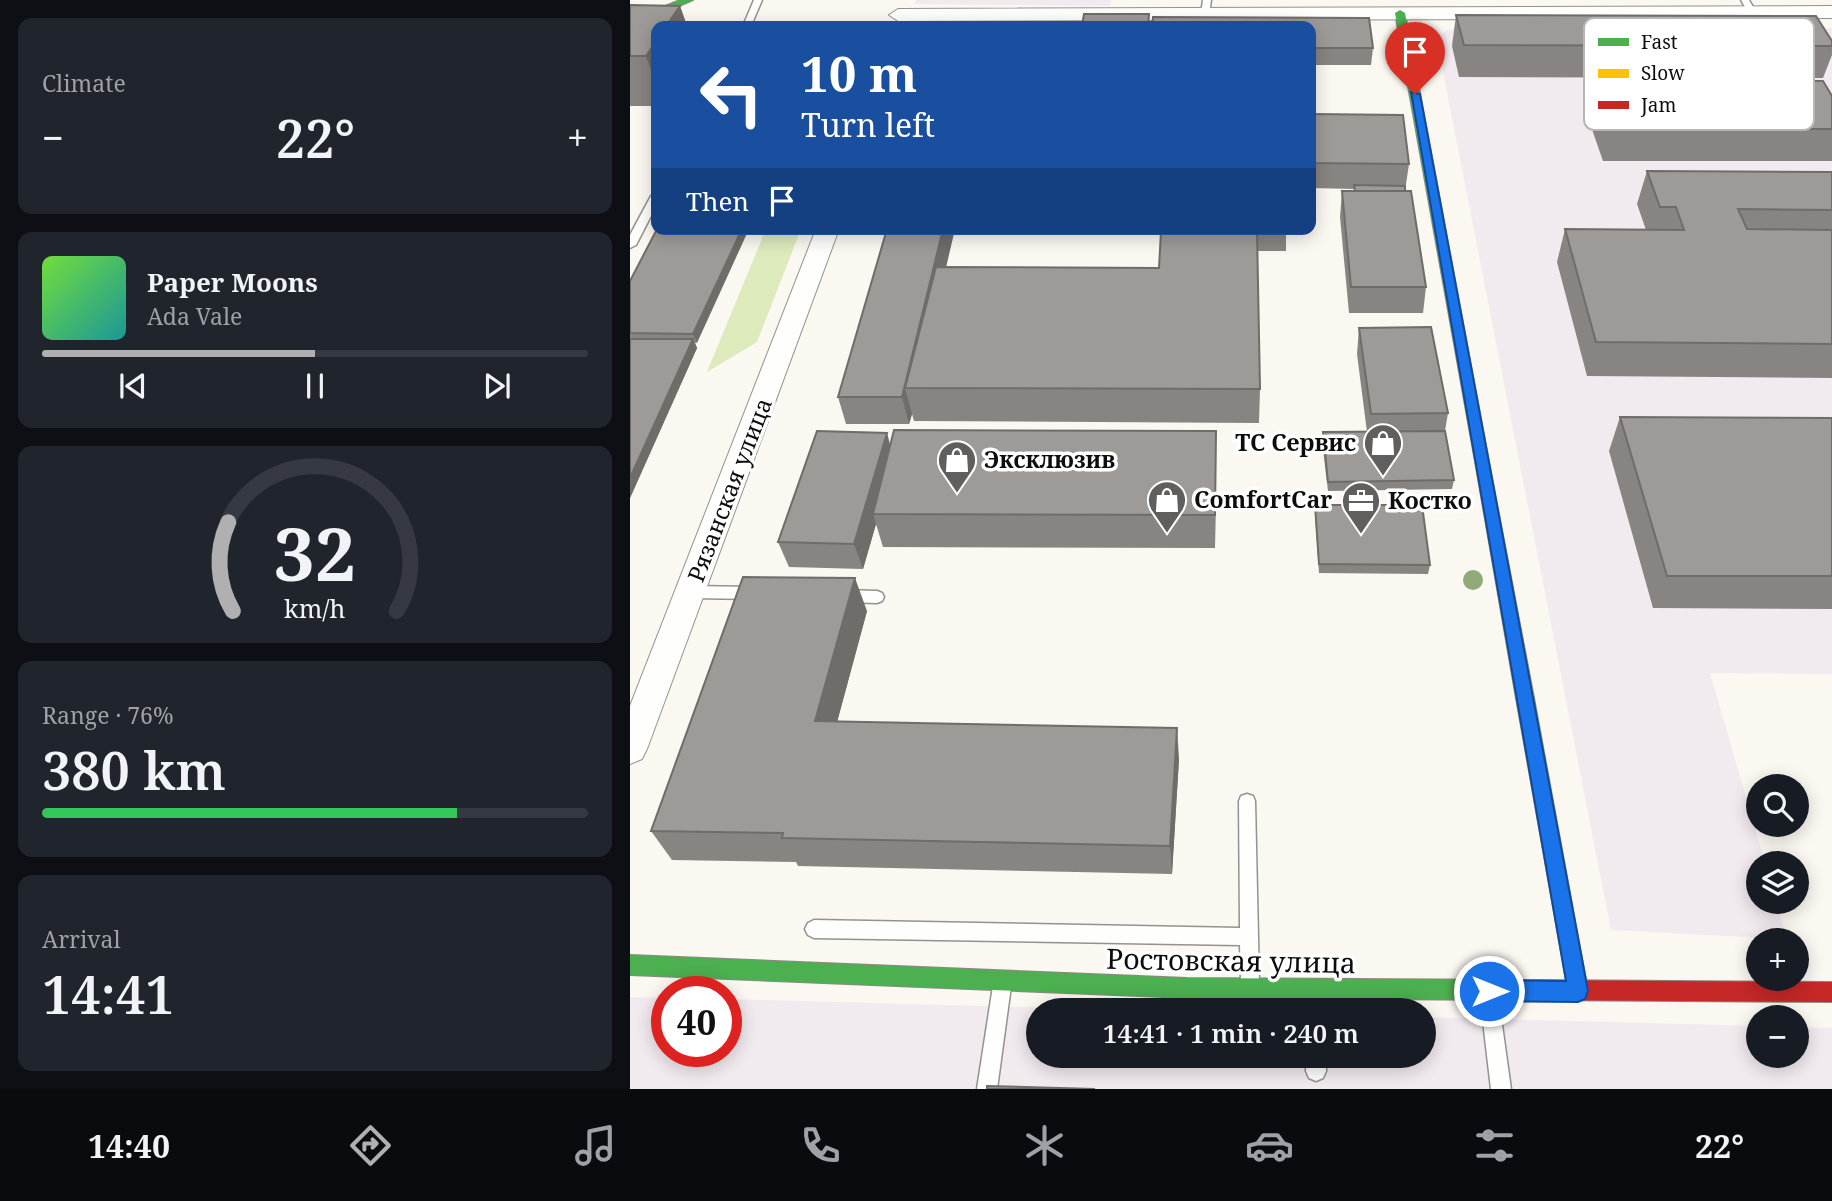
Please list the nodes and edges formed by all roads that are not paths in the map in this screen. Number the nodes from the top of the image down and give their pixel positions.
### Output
1 (688, 0) edge
2 (758, 0) edge
3 (1749, 6) edge
4 (1206, 7) edge
5 (1832, 12) edge
6 (1400, 13) junction
7 (896, 14) edge
8 (749, 21) edge
9 (630, 24) edge
10 (651, 206) edge
11 (630, 215) edge
12 (646, 215) junction
13 (826, 235) edge
14 (630, 245) edge
15 (692, 592) junction
16 (771, 594) edge
17 (824, 595) edge
18 (877, 597) dead end
19 (630, 750) edge
20 (1247, 801) dead end
21 (814, 929) dead end
22 (1249, 937) junction
23 (630, 965) edge
24 (1003, 981) junction
25 (1250, 989) junction
26 (1314, 989) junction
27 (1489, 991) junction
28 (1578, 991) junction
29 (1832, 992) edge
30 (1314, 998) edge
31 (987, 1089) edge
32 (1502, 1089) edge

1 - 9 street
2 - 8 lane
3 - 5 street
3 - 6 street
4 - 6 street
4 - 7 street
6 - 28 street
10 - 12 lane
11 - 12 lane
12 - 14 lane
13 - 15 street, Рязанская улица
15 - 16 lane
15 - 19 street, Рязанская улица
17 - 18 lane
20 - 22 lane
21 - 22 lane
22 - 25 lane
23 - 24 street, Ростовская улица
24 - 25 street, Ростовская улица
24 - 31 lane
25 - 26 street, Ростовская улица
26 - 27 street, Ростовская улица
26 - 30 lane
27 - 28 street, Ростовская улица
27 - 32 lane
28 - 29 street, Ростовская улица

